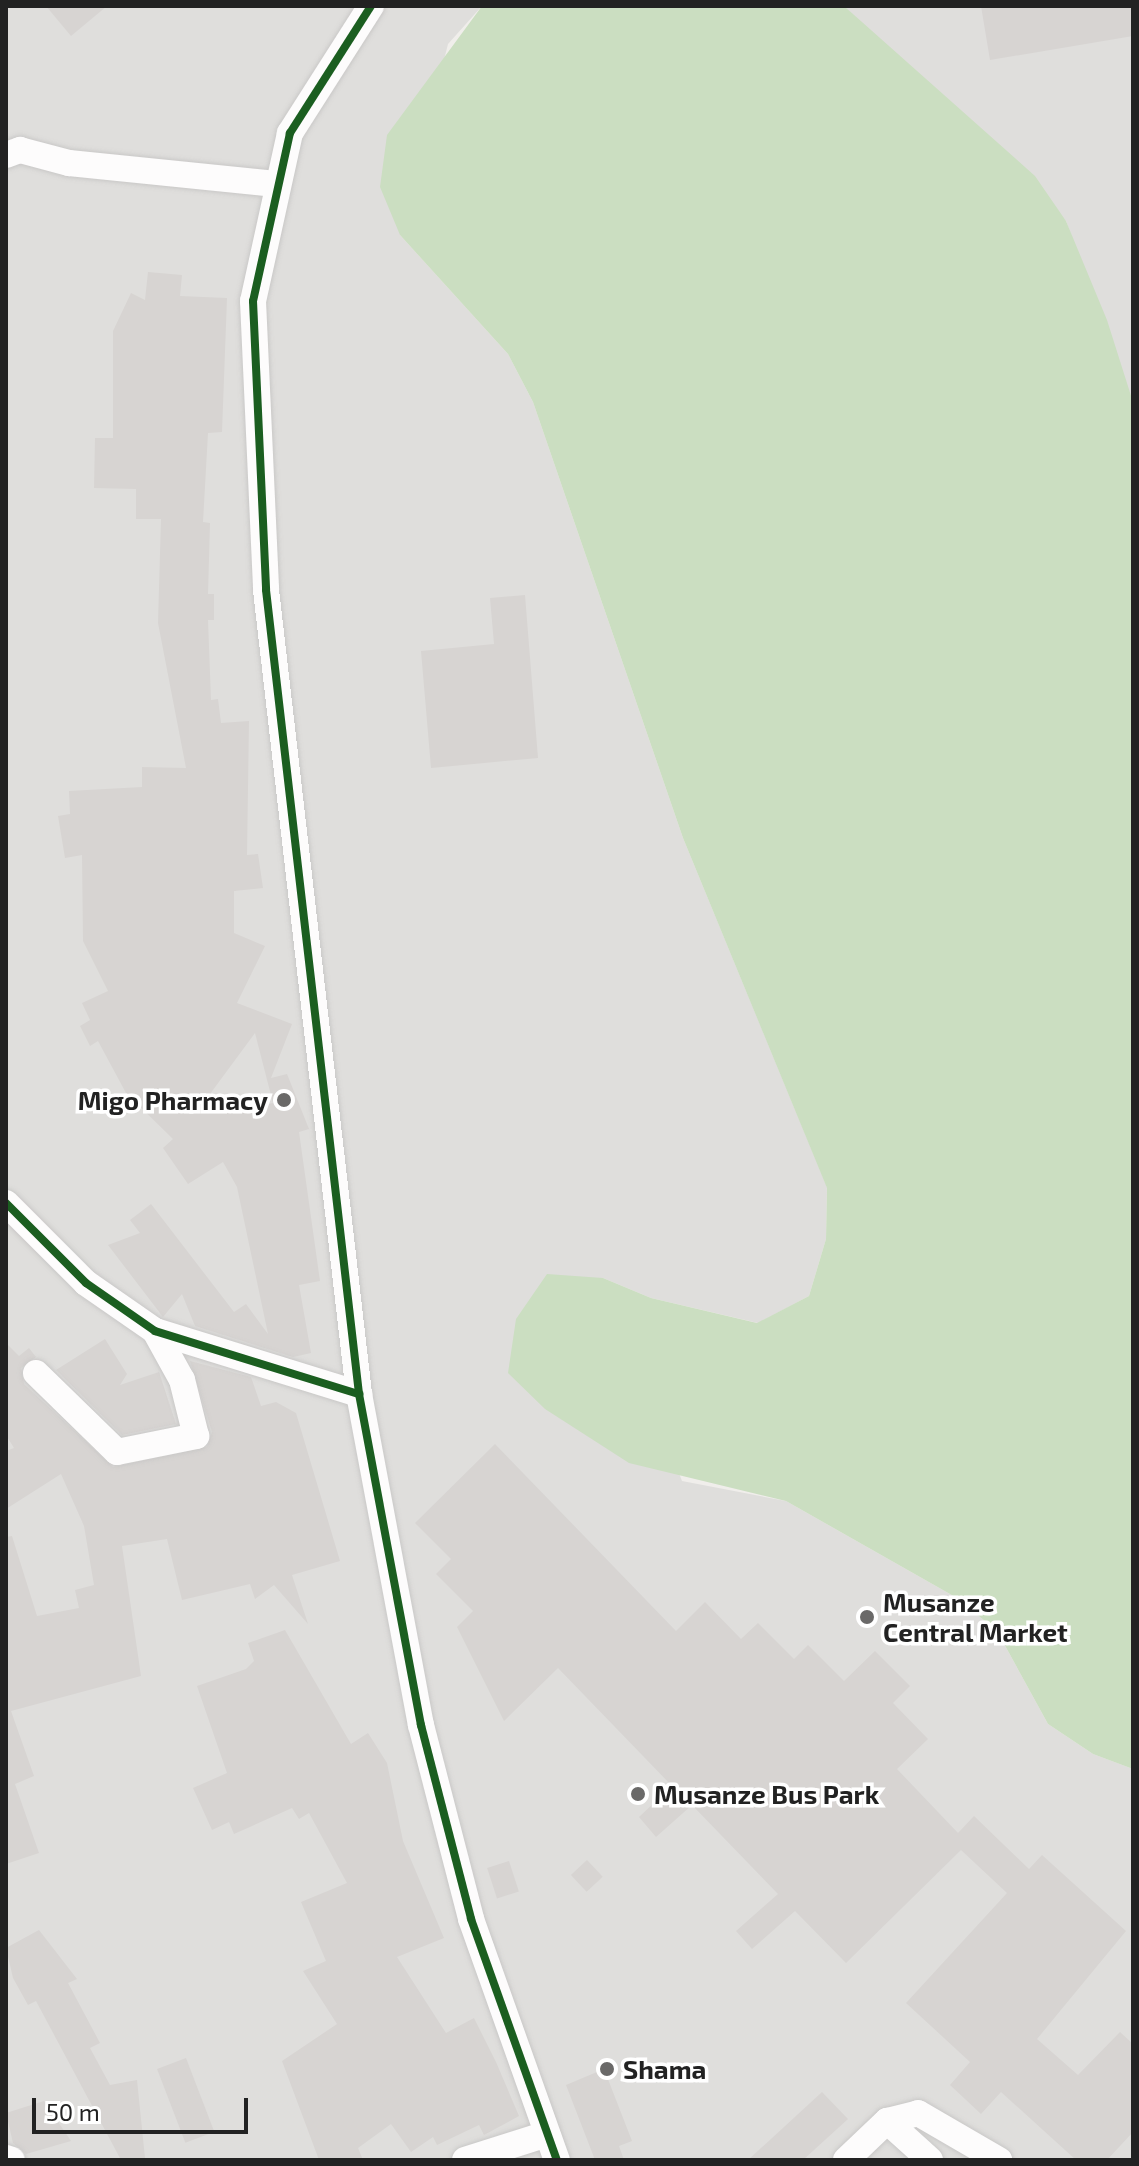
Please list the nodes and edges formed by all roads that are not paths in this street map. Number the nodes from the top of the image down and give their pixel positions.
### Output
1 (371, 6) edge
2 (6, 155) edge
3 (276, 184) junction
4 (6, 1203) edge
5 (155, 1331) junction
6 (36, 1373) dead end
7 (359, 1394) junction
8 (887, 2121) junction
9 (547, 2134) junction
10 (6, 2158) edge
11 (12, 2160) edge
12 (465, 2160) edge
13 (557, 2160) edge
14 (846, 2160) edge
15 (930, 2160) edge
16 (999, 2160) edge

1 - 3 street
2 - 3 street
3 - 7 street
4 - 5 street
5 - 6 street
5 - 7 street
7 - 9 street
8 - 14 street
8 - 15 street
8 - 16 street
9 - 12 street
9 - 13 street
10 - 11 street

